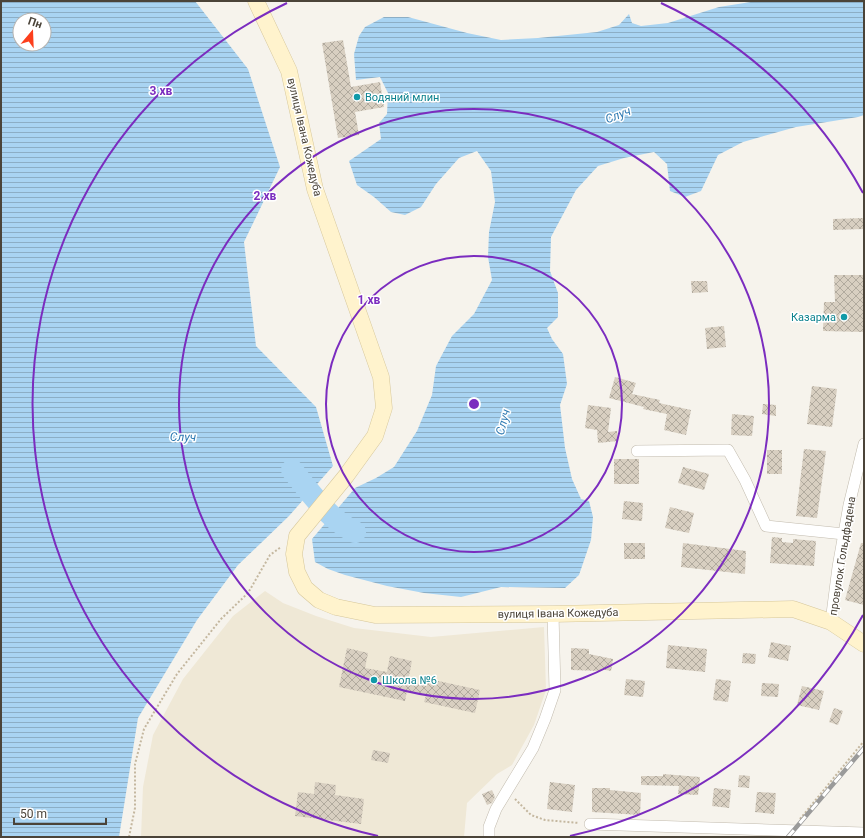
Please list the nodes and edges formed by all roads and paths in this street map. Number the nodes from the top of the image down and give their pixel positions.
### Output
1 (256, 1) edge
2 (864, 444) edge
3 (637, 451) dead end
4 (844, 534) junction
5 (297, 536) junction
6 (554, 614) junction
7 (831, 622) junction
8 (864, 644) edge
9 (864, 741) edge
10 (507, 792) junction
11 (590, 824) joint
12 (793, 832) junction
13 (864, 833) edge
14 (129, 837) edge
15 (489, 837) edge

1 - 5 main road, вулиця Івана Кожедуба
2 - 4 street, провулок Гольдфадена
3 - 4 street
4 - 7 street, провулок Гольдфадена
5 - 6 main road, вулиця Івана Кожедуба
5 - 14 path
6 - 7 main road, вулиця Івана Кожедуба
6 - 10 street
7 - 8 main road, вулиця Івана Кожедуба
9 - 12 path
10 - 11 path
10 - 15 street
11 - 12 street
12 - 13 street

